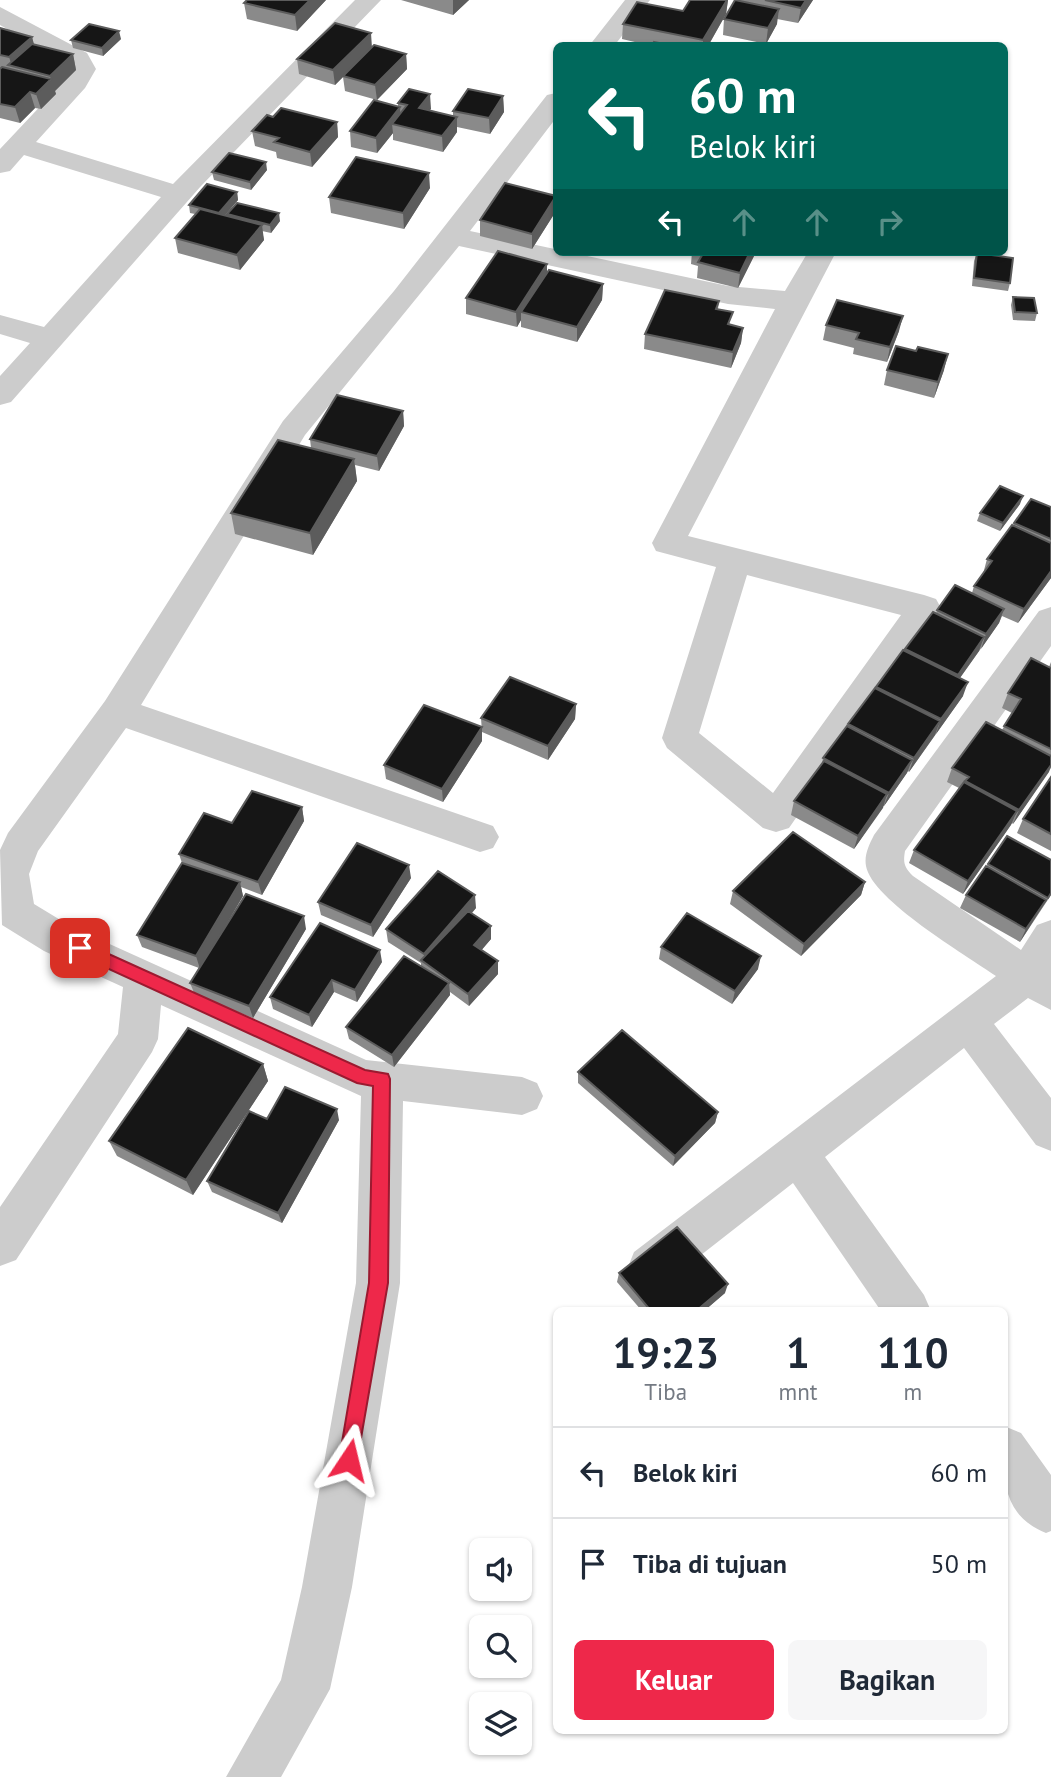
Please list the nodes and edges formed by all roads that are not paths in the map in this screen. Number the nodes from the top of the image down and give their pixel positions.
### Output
1 (14, 0) edge
2 (369, 0) edge
3 (638, 0) edge
4 (0, 8) edge
5 (0, 14) edge
6 (608, 42) edge
7 (553, 110) edge
8 (542, 141) edge
9 (21, 146) junction
10 (0, 165) edge
11 (178, 194) junction
12 (452, 236) junction
13 (820, 256) edge
14 (794, 301) junction
15 (0, 324) edge
16 (48, 338) junction
17 (0, 395) edge
18 (735, 560) junction
19 (1051, 620) edge
20 (118, 711) junction
21 (480, 837) dead end
22 (1051, 937) edge
23 (144, 977) junction
24 (1039, 984) edge
25 (967, 1021) junction
26 (382, 1079) junction
27 (522, 1096) dead end
28 (1051, 1132) edge
29 (797, 1153) junction
30 (0, 1245) edge
31 (672, 1307) edge
32 (905, 1307) edge
33 (1008, 1456) edge
34 (1046, 1509) dead end
35 (252, 1777) edge

1 - 4 street
2 - 11 street
3 - 6 street
5 - 9 street
7 - 8 street
8 - 12 street
9 - 10 street
9 - 11 street
11 - 16 street
12 - 14 street
12 - 20 street
13 - 14 street
14 - 18 street
15 - 16 street
16 - 17 street
18 - 18 street
19 - 24 street
20 - 21 street
20 - 23 street
22 - 24 street
23 - 26 street
23 - 30 street
24 - 25 street
25 - 28 street
25 - 29 street
26 - 27 street
26 - 35 street
29 - 31 street
29 - 32 street
33 - 34 street

